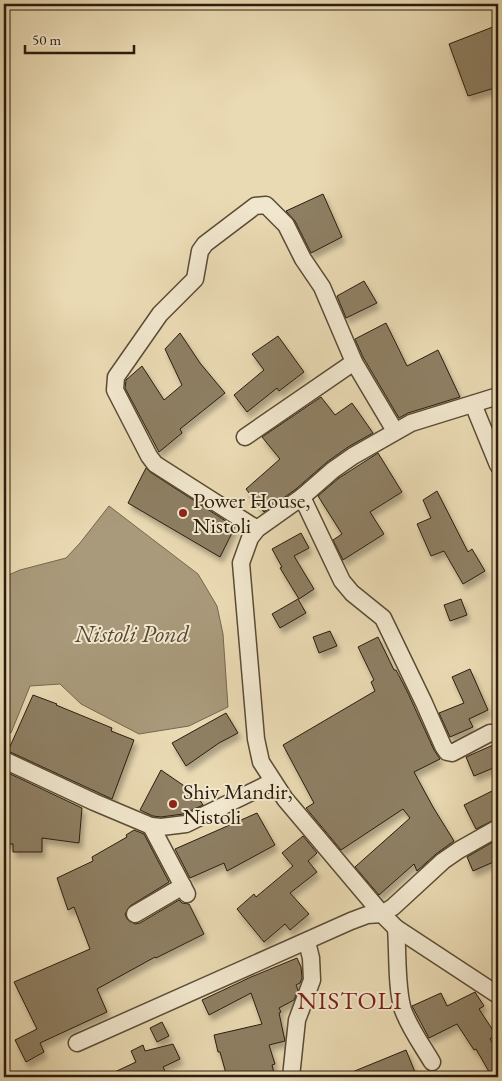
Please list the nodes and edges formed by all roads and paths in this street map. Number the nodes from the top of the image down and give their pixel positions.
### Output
1 (354, 362) junction
2 (498, 396) edge
3 (473, 404) junction
4 (395, 431) junction
5 (245, 437) dead end
6 (498, 465) edge
7 (302, 497) junction
8 (257, 529) junction
9 (498, 733) edge
10 (4, 760) edge
11 (272, 782) junction
12 (151, 826) junction
13 (498, 828) edge
14 (135, 914) dead end
15 (382, 914) junction
16 (396, 928) junction
17 (307, 942) junction
18 (498, 995) edge
19 (77, 1043) dead end
20 (432, 1062) dead end
21 (291, 1077) edge

1 - 4 street
1 - 5 street
1 - 8 street
2 - 3 street
3 - 4 street
3 - 6 street
4 - 7 street
7 - 8 street
7 - 9 street
8 - 11 street
10 - 12 street
11 - 12 street
11 - 15 street
12 - 14 street
13 - 15 street
15 - 16 street
15 - 17 street
16 - 18 street
16 - 20 street
17 - 19 street
17 - 21 street

